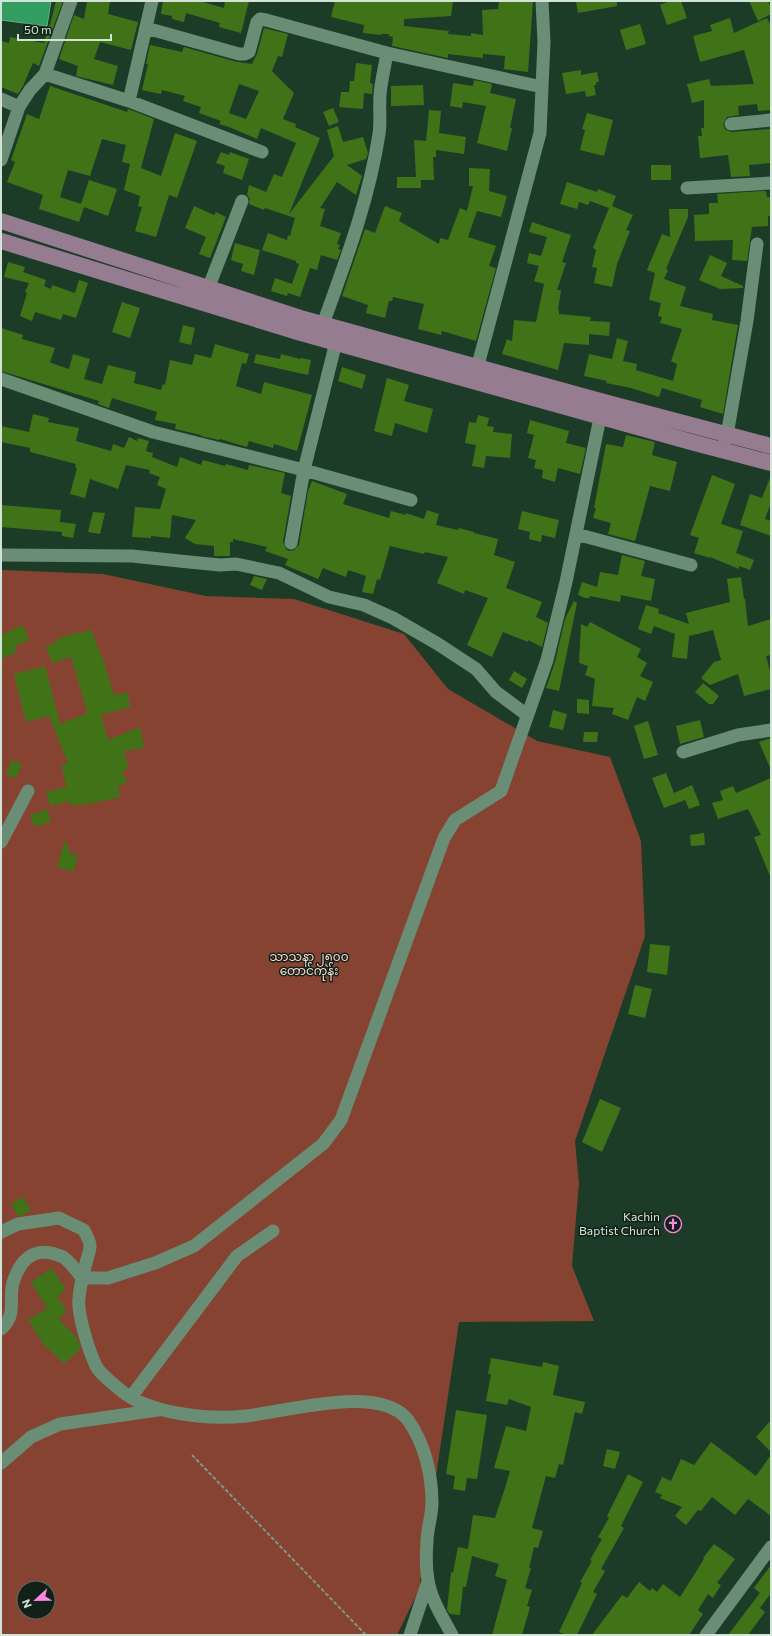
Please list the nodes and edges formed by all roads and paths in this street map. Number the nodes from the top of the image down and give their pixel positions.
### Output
1 (71, 1) edge
2 (152, 1) edge
3 (542, 1) edge
4 (146, 28) junction
5 (387, 53) junction
6 (45, 74) junction
7 (542, 87) junction
8 (1, 99) edge
9 (129, 101) junction
10 (19, 107) junction
11 (771, 120) edge
12 (731, 124) dead end
13 (262, 152) dead end
14 (1, 160) edge
15 (771, 184) edge
16 (687, 188) dead end
17 (242, 201) dead end
18 (1, 221) edge
19 (1, 241) edge
20 (757, 244) dead end
21 (208, 289) junction
22 (323, 324) junction
23 (338, 336) junction
24 (476, 374) junction
25 (1, 379) edge
26 (601, 409) junction
27 (727, 435) junction
28 (771, 446) edge
29 (722, 450) junction
30 (771, 463) edge
31 (304, 470) junction
32 (412, 500) dead end
33 (576, 534) junction
34 (291, 543) dead end
35 (1, 555) edge
36 (691, 565) dead end
37 (527, 715) junction
38 (771, 730) edge
39 (683, 752) dead end
40 (28, 791) dead end
41 (1, 842) edge
42 (1, 1232) edge
43 (273, 1232) dead end
44 (82, 1278) junction
45 (1, 1329) edge
46 (131, 1397) junction
47 (160, 1409) junction
48 (192, 1455) dead end
49 (1, 1463) edge
50 (771, 1546) edge
51 (428, 1581) junction
52 (366, 1635) edge
53 (410, 1635) edge
54 (452, 1635) edge
55 (706, 1635) edge

1 - 6 street
2 - 4 street
3 - 7 street
4 - 5 street
4 - 9 street
5 - 7 street
5 - 22 street
6 - 9 street
6 - 10 street
7 - 24 street
8 - 10 street
9 - 13 street
10 - 14 street
11 - 12 street
15 - 16 street
17 - 21 street
18 - 21 main road
19 - 23 main road
20 - 27 street
21 - 22 main road
22 - 23 main road
23 - 24 main road
23 - 31 street
24 - 26 main road
25 - 31 street
26 - 27 main road
26 - 29 main road
26 - 33 street
27 - 28 main road
27 - 29 street
29 - 30 main road
31 - 32 street
31 - 34 street
33 - 36 street
33 - 37 street
35 - 37 street
37 - 44 street
38 - 39 street
40 - 41 street
42 - 44 street
43 - 46 street
44 - 45 street
44 - 46 street
46 - 47 street
47 - 49 street
47 - 51 street
48 - 52 path
50 - 55 street
51 - 53 street
51 - 54 street

